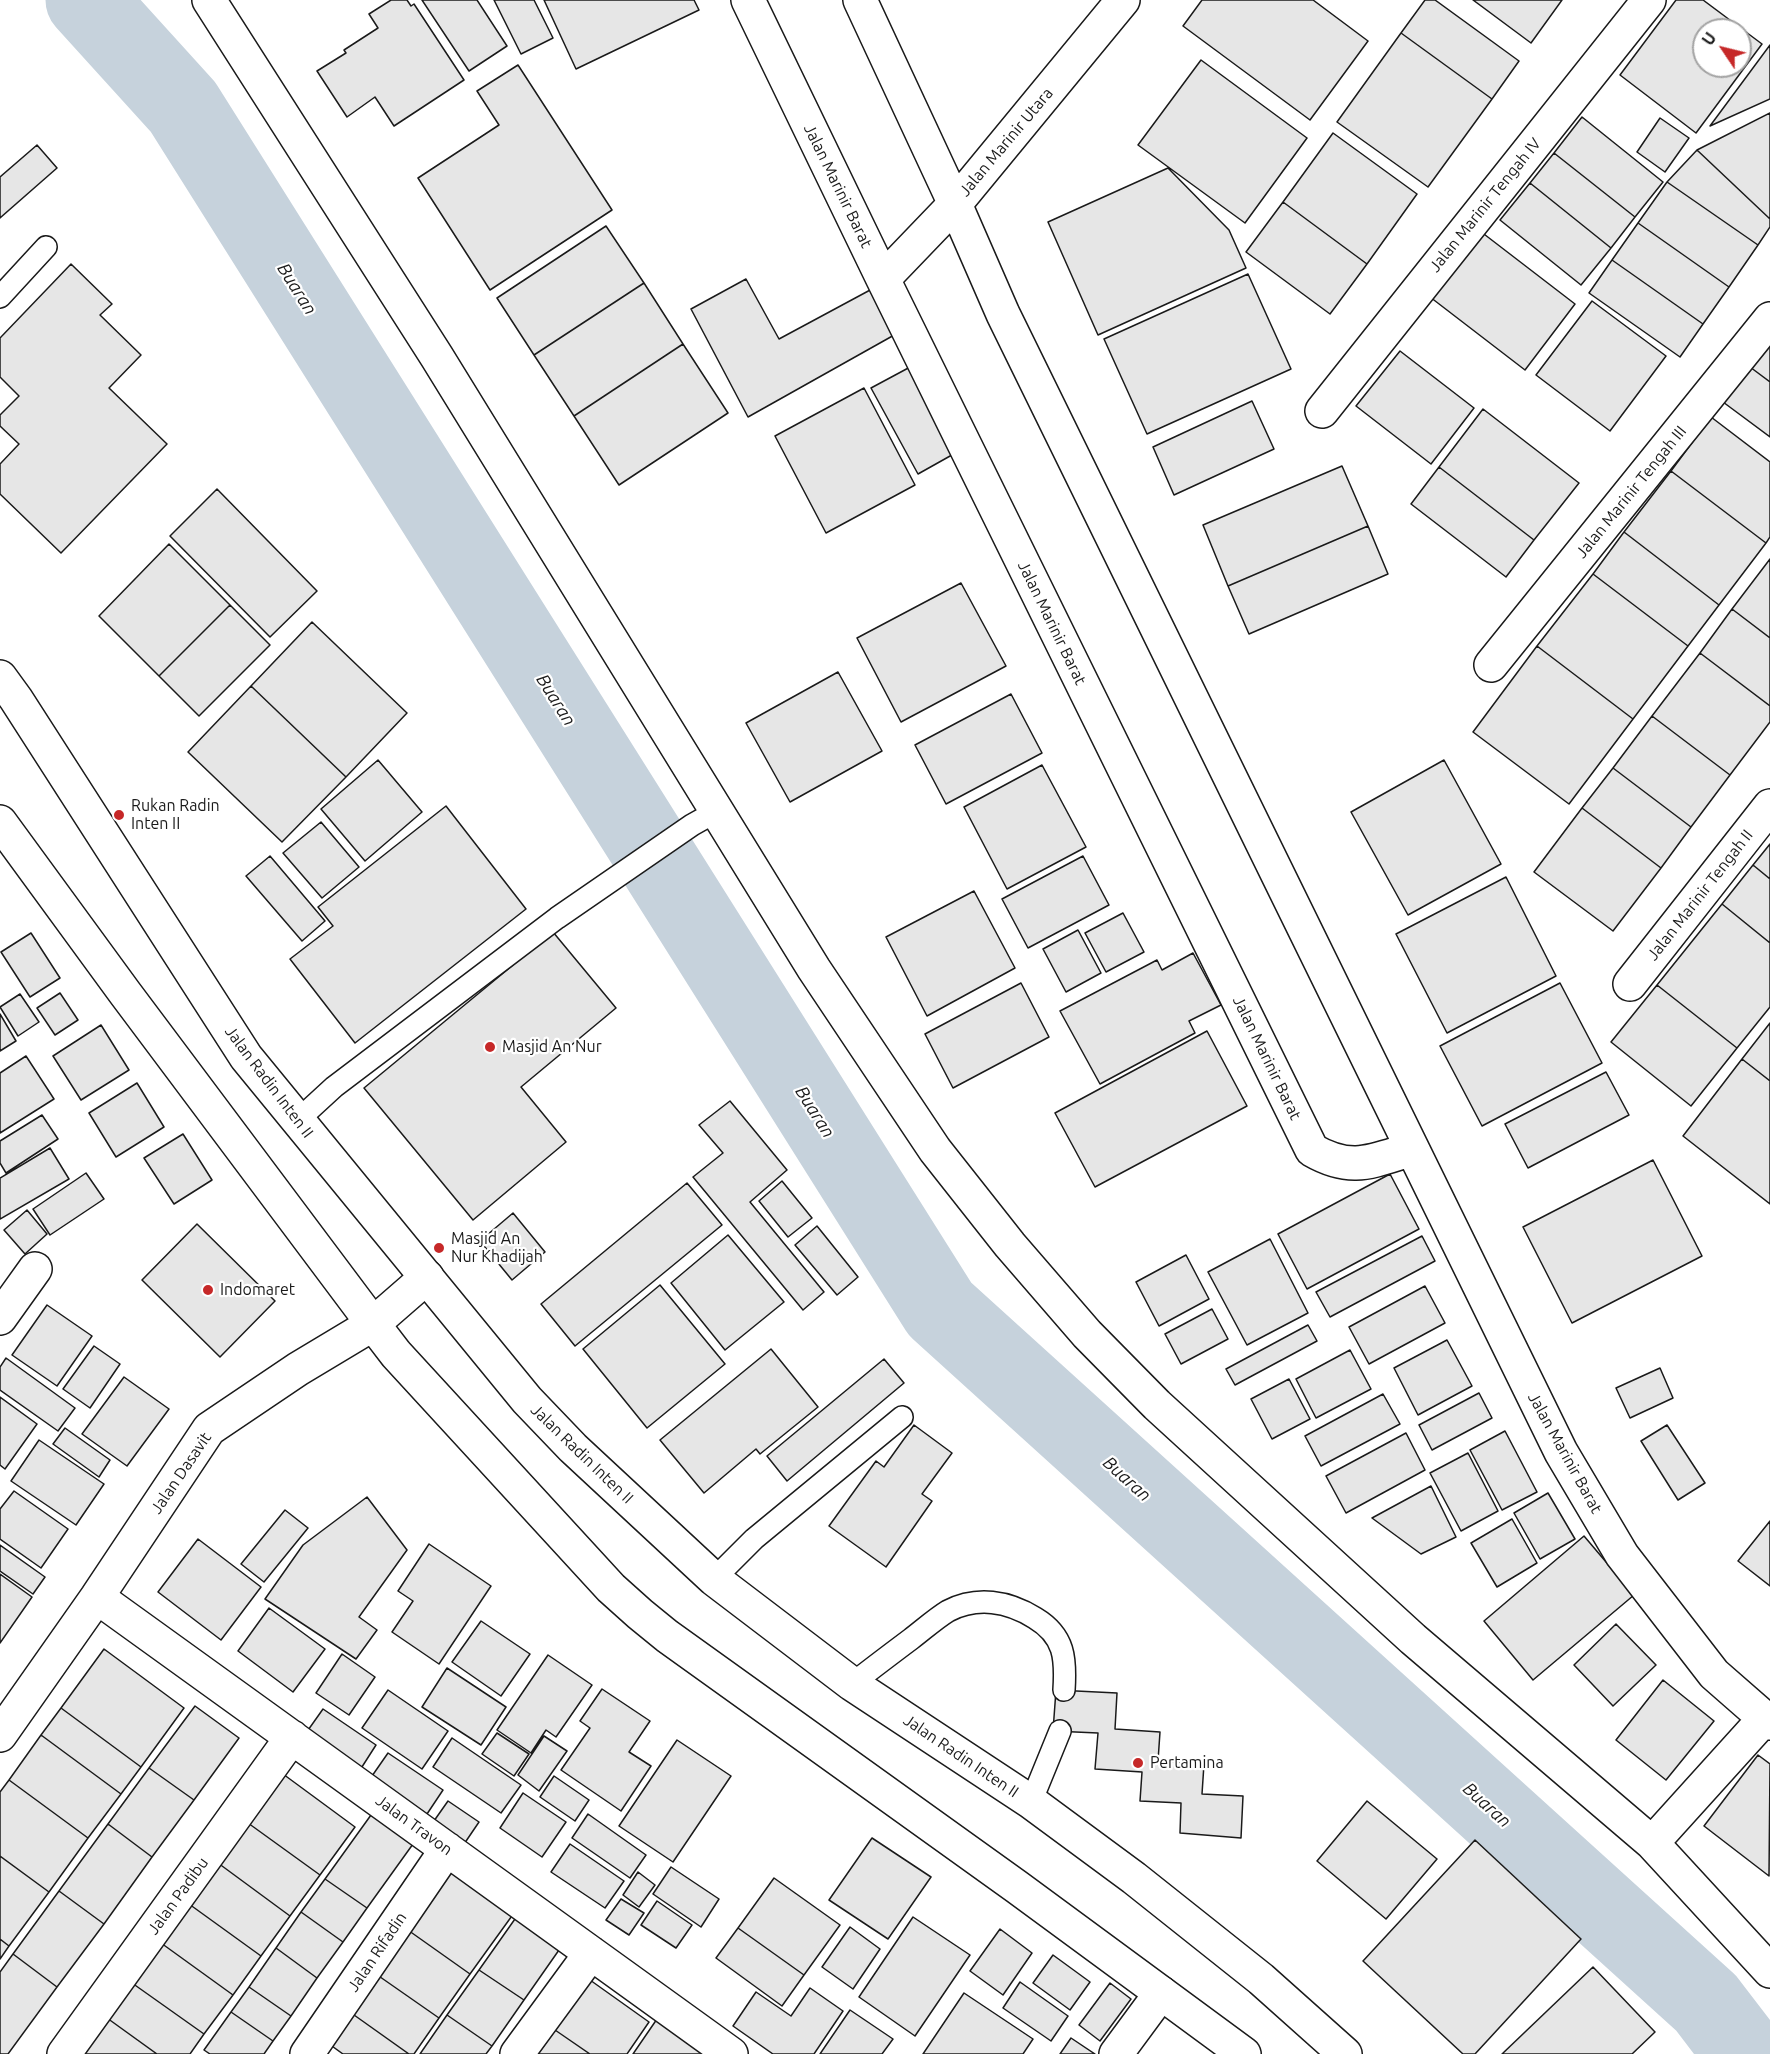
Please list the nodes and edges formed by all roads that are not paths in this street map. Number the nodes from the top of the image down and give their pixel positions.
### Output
1 (209, 0) edge
2 (748, 0) edge
3 (860, 0) edge
4 (1123, 0) edge
5 (1649, 0) edge
6 (955, 204) junction
7 (46, 247) dead end
8 (883, 279) junction
9 (0, 297) edge
10 (1770, 319) edge
11 (1322, 411) dead end
12 (1491, 665) dead end
13 (0, 677) edge
14 (1770, 806) edge
15 (705, 818) junction
16 (0, 822) edge
17 (1630, 984) dead end
18 (297, 1121) junction
19 (1412, 1149) junction
20 (35, 1269) dead end
21 (427, 1277) junction
22 (0, 1318) edge
23 (373, 1324) junction
24 (902, 1417) dead end
25 (714, 1579) junction
26 (97, 1597) junction
27 (852, 1684) junction
28 (1064, 1690) dead end
29 (1767, 1720) edge
30 (2, 1728) edge
31 (1060, 1731) dead end
32 (292, 1737) junction
33 (1031, 1803) junction
34 (1653, 1843) junction
35 (447, 1849) junction
36 (591, 1953) junction
37 (1770, 1971) edge
38 (1161, 1993) junction
39 (64, 2054) edge
40 (307, 2054) edge
41 (517, 2054) edge
42 (731, 2054) edge
43 (1116, 2054) edge
44 (1244, 2054) edge
45 (1345, 2054) edge

1 - 15 street
2 - 8 street, Jalan Marinir Barat
3 - 6 street, Jalan Marinir Barat
4 - 6 street, Jalan Marinir Utara
5 - 11 street, Jalan Marinir Tengah IV
6 - 8 street, Jalan Marinir Utara
6 - 19 street, Jalan Marinir Barat
7 - 9 lane
8 - 19 street, Jalan Marinir Barat
10 - 12 street, Jalan Marinir Tengah III
13 - 18 street, Jalan Radin Inten II
14 - 17 street, Jalan Marinir Tengah II
15 - 18 lane
15 - 34 street
16 - 23 street
18 - 21 street, Jalan Radin Inten II
19 - 29 street, Jalan Marinir Barat
20 - 22 street
21 - 23 street, Jalan Dasavit
21 - 25 street, Jalan Radin Inten II
23 - 26 street, Jalan Dasavit
23 - 38 street
24 - 25 lane
25 - 27 street, Jalan Radin Inten II
26 - 30 street, Jalan Dasavit
26 - 32 street, Jalan Travon
27 - 28 lane
27 - 33 street, Jalan Radin Inten II
29 - 34 street
31 - 33 lane
32 - 35 street, Jalan Travon
32 - 39 street, Jalan Padibu
33 - 45 street, Jalan Radin Inten II
34 - 37 street
35 - 36 street, Jalan Travon
35 - 40 street, Jalan Rifadin
36 - 41 street
36 - 42 street, Jalan Travon
38 - 43 street
38 - 44 street

